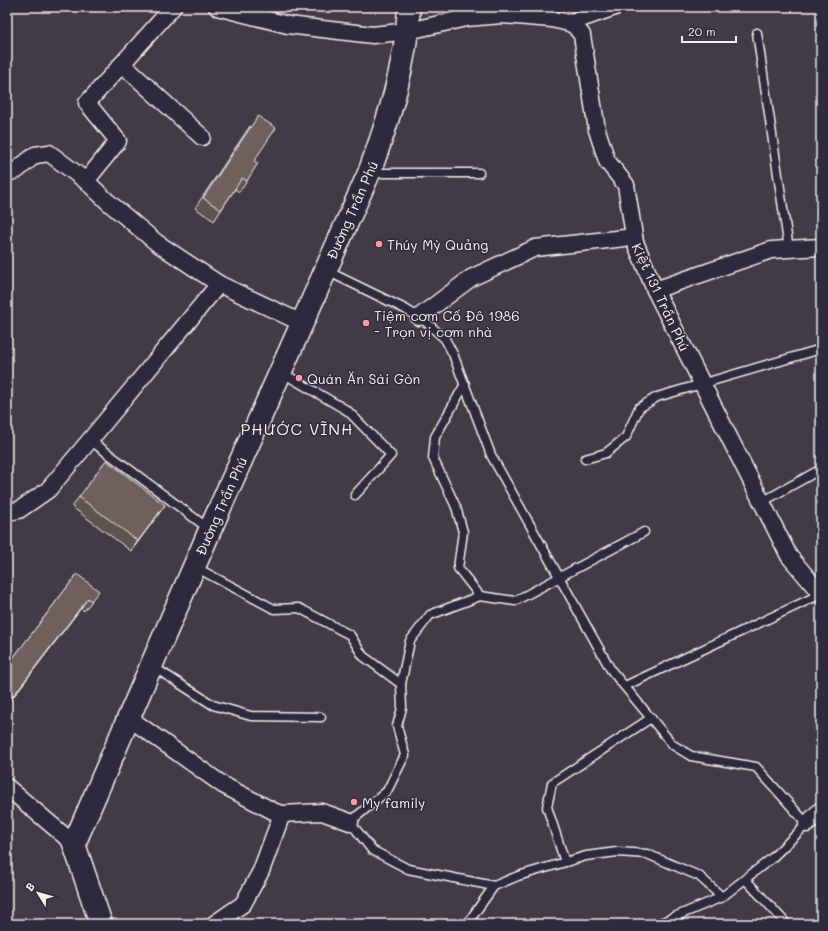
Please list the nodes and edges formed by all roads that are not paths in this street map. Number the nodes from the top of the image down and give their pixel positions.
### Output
1 (173, 7) edge
2 (217, 7) edge
3 (409, 7) edge
4 (615, 7) edge
5 (569, 23) junction
6 (408, 31) junction
7 (758, 33) dead end
8 (122, 64) junction
9 (202, 137) dead end
10 (7, 173) edge
11 (370, 173) junction
12 (479, 174) dead end
13 (86, 181) junction
14 (634, 237) junction
15 (821, 247) edge
16 (789, 249) junction
17 (325, 271) junction
18 (218, 284) junction
19 (655, 290) junction
20 (419, 317) junction
21 (302, 324) junction
22 (821, 348) edge
23 (280, 372) junction
24 (702, 383) junction
25 (464, 384) junction
26 (90, 440) junction
27 (585, 459) dead end
28 (821, 469) edge
29 (355, 495) dead end
30 (762, 502) junction
31 (7, 512) edge
32 (210, 530) junction
33 (644, 532) dead end
34 (195, 567) junction
35 (559, 577) junction
36 (821, 594) edge
37 (480, 596) junction
38 (152, 665) junction
39 (401, 684) junction
40 (625, 686) junction
41 (321, 717) dead end
42 (129, 718) junction
43 (651, 718) junction
44 (7, 786) edge
45 (821, 810) edge
46 (282, 814) junction
47 (350, 822) junction
48 (807, 824) junction
49 (74, 844) junction
50 (565, 862) junction
51 (745, 879) junction
52 (494, 886) junction
53 (722, 897) junction
54 (660, 923) dead end
55 (101, 924) edge
56 (214, 924) edge
57 (467, 924) edge
58 (785, 924) edge

1 - 8 street
2 - 6 street
3 - 6 street, Đường Trần Phú
4 - 5 street
5 - 6 street
5 - 14 street, Kiệt 131 Trần Phú
6 - 11 street, Đường Trần Phú
7 - 16 lane
8 - 9 street
8 - 13 street
10 - 13 street
11 - 12 lane
11 - 17 street, Đường Trần Phú
13 - 18 street
14 - 19 street, Kiệt 131 Trần Phú
14 - 20 street
15 - 16 street
16 - 19 street
17 - 20 lane
17 - 21 street, Đường Trần Phú
18 - 21 street
18 - 26 street
19 - 24 street, Kiệt 131 Trần Phú
20 - 25 lane
21 - 23 street, Đường Trần Phú
22 - 24 lane
23 - 29 lane
23 - 32 street, Đường Trần Phú
24 - 27 lane
24 - 30 street, Kiệt 131 Trần Phú
25 - 35 lane
25 - 37 lane
26 - 31 street
26 - 32 lane
28 - 30 lane
30 - 36 street, Kiệt 131 Trần Phú
32 - 34 street, Đường Trần Phú
33 - 35 lane
34 - 38 street, Đường Trần Phú
34 - 39 lane
35 - 37 lane
35 - 40 lane
36 - 40 lane
37 - 39 lane
38 - 41 lane
38 - 42 street, Đường Trần Phú
39 - 47 lane
40 - 43 lane
42 - 46 street
42 - 49 street, Đường Trần Phú
43 - 48 lane
43 - 50 lane
44 - 49 street
45 - 48 street
46 - 47 street
46 - 56 street
47 - 52 lane
48 - 51 lane
49 - 55 street
50 - 52 lane
50 - 53 lane
51 - 53 lane
51 - 58 lane
52 - 57 lane
53 - 54 lane

